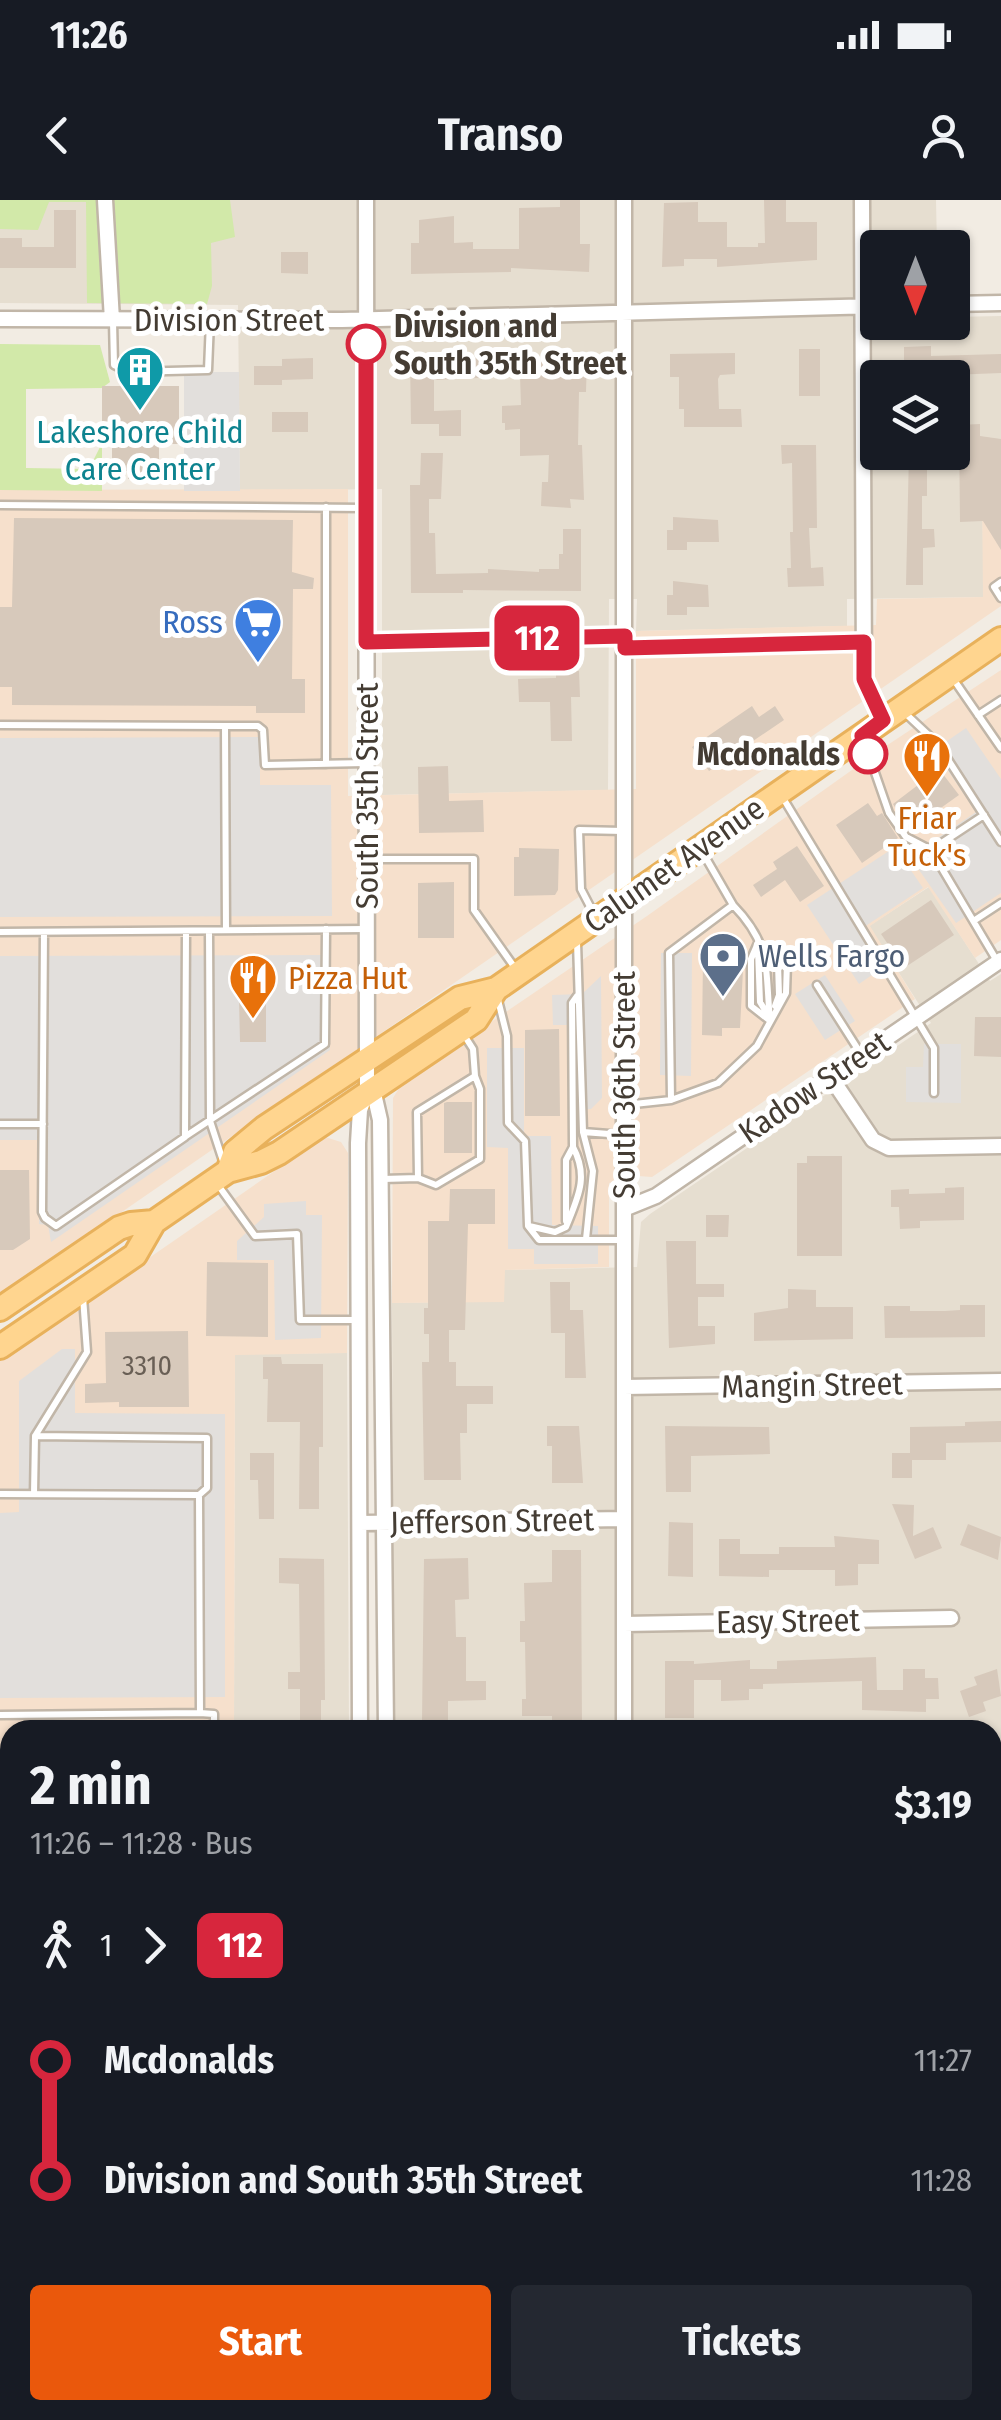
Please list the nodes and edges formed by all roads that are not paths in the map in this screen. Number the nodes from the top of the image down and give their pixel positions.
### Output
1 (104, 200) edge
2 (366, 200) edge
3 (624, 200) edge
4 (862, 200) edge
5 (864, 230) edge
6 (1001, 303) edge
7 (970, 304) edge
8 (860, 306) edge
9 (624, 313) junction
10 (0, 320) edge
11 (112, 320) junction
12 (210, 320) junction
13 (366, 320) junction
14 (869, 340) edge
15 (0, 506) edge
16 (326, 507) junction
17 (366, 508) junction
18 (1001, 582) edge
19 (1001, 598) edge
20 (1001, 639) edge
21 (366, 642) junction
22 (625, 642) junction
23 (864, 642) junction
24 (950, 674) junction
25 (1001, 700) edge
26 (892, 714) junction
27 (978, 715) junction
28 (0, 724) edge
29 (225, 726) junction
30 (862, 736) junction
31 (1001, 748) edge
32 (326, 764) junction
33 (367, 764) junction
34 (780, 792) junction
35 (984, 815) junction
36 (624, 831) junction
37 (1001, 842) edge
38 (700, 848) junction
39 (931, 850) junction
40 (367, 858) junction
41 (624, 900) junction
42 (1001, 903) edge
43 (733, 905) junction
44 (975, 920) junction
45 (587, 926) junction
46 (326, 929) junction
47 (367, 929) junction
48 (209, 930) junction
49 (226, 930) junction
50 (186, 931) junction
51 (0, 932) edge
52 (44, 932) junction
53 (758, 943) junction
54 (999, 961) edge
55 (519, 973) junction
56 (817, 985) dead end
57 (496, 989) junction
58 (577, 996) junction
59 (917, 1017) junction
60 (770, 1021) junction
61 (460, 1030) junction
62 (861, 1055) junction
63 (367, 1059) junction
64 (474, 1076) junction
65 (830, 1076) junction
66 (367, 1091) junction
67 (934, 1093) dead end
68 (671, 1100) junction
69 (624, 1106) junction
70 (210, 1121) junction
71 (0, 1124) edge
72 (43, 1124) junction
73 (584, 1132) junction
74 (624, 1135) junction
75 (185, 1137) junction
76 (1001, 1146) edge
77 (573, 1147) junction
78 (222, 1176) junction
79 (418, 1178) junction
80 (381, 1179) junction
81 (624, 1209) junction
82 (154, 1222) junction
83 (528, 1226) junction
84 (566, 1227) junction
85 (586, 1239) junction
86 (624, 1240) junction
87 (82, 1291) junction
88 (0, 1309) edge
89 (358, 1320) junction
90 (0, 1347) edge
91 (1001, 1382) edge
92 (624, 1388) junction
93 (36, 1436) junction
94 (0, 1494) edge
95 (34, 1494) junction
96 (199, 1495) junction
97 (624, 1519) junction
98 (360, 1522) junction
99 (385, 1522) junction
100 (952, 1618) dead end
101 (624, 1624) junction
102 (200, 1713) junction
103 (0, 1715) edge
104 (214, 1720) edge
105 (360, 1720) edge
106 (386, 1720) edge
107 (624, 1720) edge

1 - 11 street
2 - 13 street, South 35th Street
3 - 9 street, South 36th Street
4 - 5 street
6 - 7 street
8 - 9 street, Division Street
9 - 13 street, Division Street
9 - 22 street, South 36th Street
10 - 11 street, Division Street
11 - 12 street, Division Street
11 - 12 lane
12 - 13 street, Division Street
13 - 17 street, South 35th Street
14 - 23 street
15 - 16 lane
16 - 17 lane
16 - 32 lane
17 - 21 street, South 35th Street
18 - 19 lane
20 - 24 main road, Calumet Avenue
21 - 22 street
21 - 33 street, South 35th Street
22 - 23 lane
22 - 36 street, South 36th Street
23 - 26 street
24 - 26 main road, Calumet Avenue
24 - 27 lane
25 - 27 lane
26 - 30 main road, Calumet Avenue
26 - 35 lane
27 - 31 lane
28 - 29 lane
29 - 32 lane
29 - 49 lane
30 - 34 main road, Calumet Avenue
30 - 39 lane
32 - 33 lane
33 - 40 street, South 35th Street
34 - 38 main road, Calumet Avenue
34 - 59 lane
35 - 37 lane
35 - 39 lane
36 - 41 street, South 36th Street
36 - 45 lane
38 - 41 main road, Calumet Avenue
38 - 43 lane
39 - 44 lane
40 - 47 street, South 35th Street
40 - 55 lane
41 - 45 main road, Calumet Avenue
41 - 69 street, South 36th Street
42 - 44 lane
43 - 53 lane
43 - 68 lane
44 - 54 lane
45 - 55 main road, Calumet Avenue
45 - 58 lane
46 - 47 lane
46 - 49 lane
46 - 70 lane
47 - 63 street, South 35th Street
48 - 49 lane
48 - 50 lane
48 - 70 lane
50 - 52 lane
50 - 75 lane
51 - 52 lane
52 - 72 lane
53 - 60 lane
53 - 60 lane
53 - 60 lane
54 - 59 street, Kadow Street
55 - 57 main road, Calumet Avenue
56 - 62 lane
57 - 61 main road, Calumet Avenue
57 - 63 main road, Calumet Avenue
57 - 83 lane
58 - 73 lane
58 - 77 lane
59 - 62 street, Kadow Street
59 - 67 lane
60 - 68 lane
61 - 64 lane
61 - 66 main road, Calumet Avenue
62 - 65 street, Kadow Street
63 - 66 street, South 35th Street
63 - 78 main road, Calumet Avenue
64 - 79 lane
64 - 79 lane
65 - 76 street
65 - 81 street, Kadow Street
66 - 78 main road, Calumet Avenue
66 - 80 street, South 35th Street
66 - 89 street, South 35th Street
68 - 69 lane
69 - 74 street, South 36th Street
70 - 75 lane
70 - 78 lane
71 - 72 lane
72 - 75 lane
73 - 74 lane
73 - 85 lane
74 - 81 street, South 36th Street
77 - 84 lane
77 - 84 lane
78 - 82 main road, Calumet Avenue
78 - 89 lane
79 - 80 lane
80 - 99 street, South 35th Street
81 - 86 street, South 36th Street
82 - 87 main road, Calumet Avenue
82 - 88 main road, Calumet Avenue
83 - 84 lane
83 - 85 lane
85 - 86 lane
86 - 92 street, South 36th Street
87 - 90 main road, Calumet Avenue
87 - 93 lane
89 - 98 street, South 35th Street
91 - 92 street, Mangin Street
92 - 97 street, South 36th Street
93 - 95 lane
93 - 96 lane
94 - 95 lane
95 - 96 lane
96 - 102 lane
97 - 99 street, Jefferson Street
97 - 101 street, South 36th Street
98 - 99 street, Jefferson Street
98 - 105 street, South 35th Street
99 - 106 street, South 35th Street
100 - 101 street, Easy Street
101 - 107 street, South 36th Street
102 - 103 lane
102 - 104 lane

